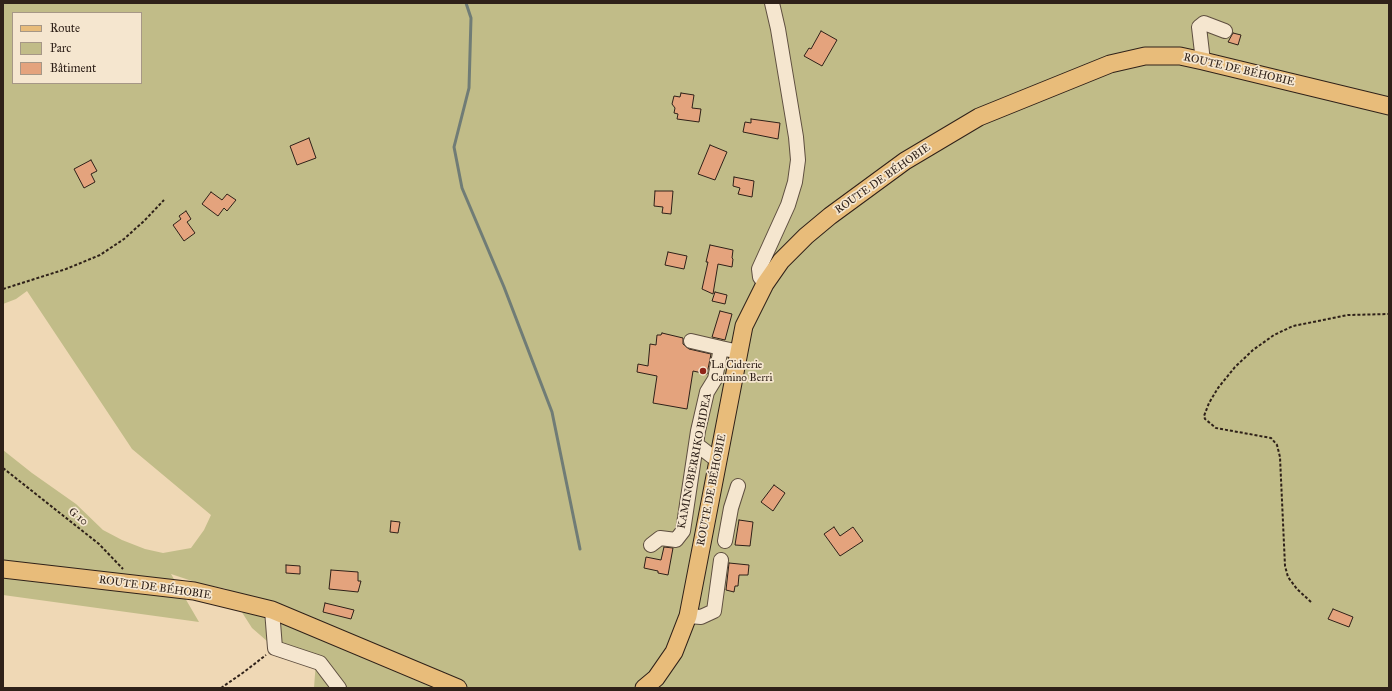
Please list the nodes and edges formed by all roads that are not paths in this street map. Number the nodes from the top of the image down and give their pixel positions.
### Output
1 (772, 3) edge
2 (1225, 31) dead end
3 (1203, 61) junction
4 (1389, 106) edge
5 (765, 284) junction
6 (691, 341) dead end
7 (721, 348) junction
8 (739, 352) junction
9 (696, 444) junction
10 (718, 460) junction
11 (738, 486) dead end
12 (710, 500) junction
13 (731, 508) junction
14 (725, 541) dead end
15 (652, 546) dead end
16 (721, 560) dead end
17 (3, 568) edge
18 (272, 610) junction
19 (688, 616) junction
20 (339, 688) edge
21 (458, 688) edge
22 (644, 688) edge

1 - 5 street
2 - 3 street
3 - 4 main road, ROUTE DE BÉHOBIE
3 - 5 main road, ROUTE DE BÉHOBIE
5 - 8 main road, ROUTE DE BÉHOBIE
6 - 7 street
7 - 8 street
7 - 9 street, KAMINOBERRIKO BIDEA
8 - 10 main road, ROUTE DE BÉHOBIE
9 - 10 street
9 - 15 street, KAMINOBERRIKO BIDEA
10 - 12 main road, ROUTE DE BÉHOBIE
11 - 13 street
12 - 13 street
12 - 19 main road, ROUTE DE BÉHOBIE
13 - 14 street
16 - 19 street
17 - 18 main road, ROUTE DE BÉHOBIE
18 - 20 street
18 - 21 main road, ROUTE DE BÉHOBIE
19 - 22 main road, ROUTE DE BÉHOBIE

